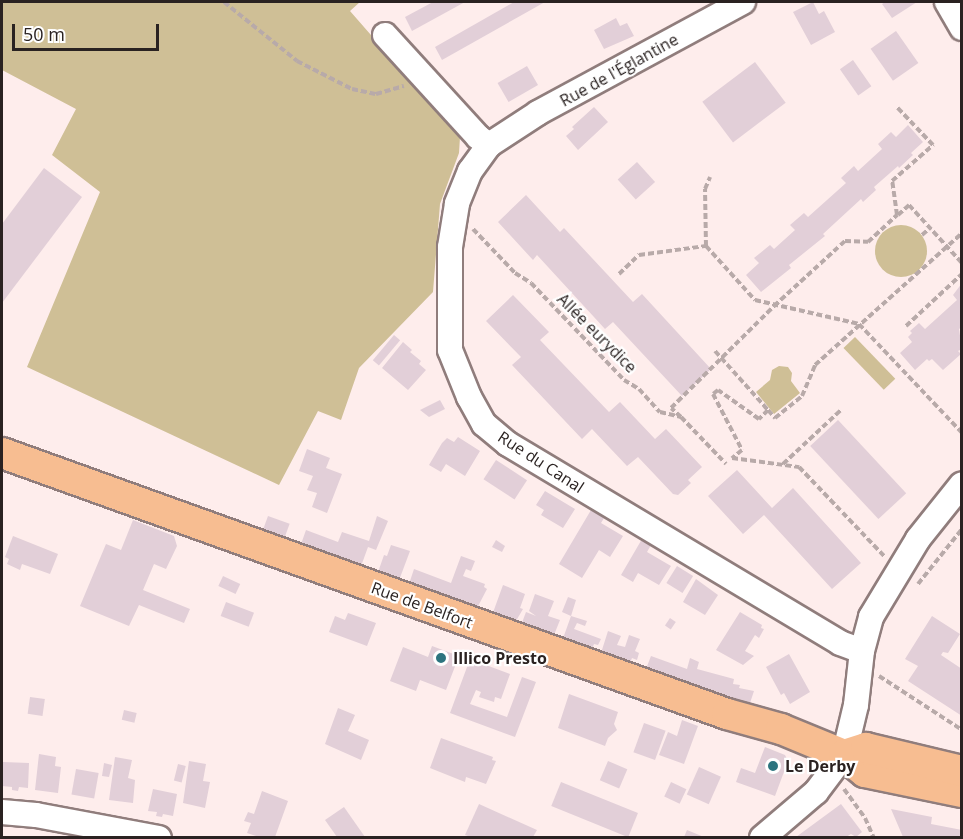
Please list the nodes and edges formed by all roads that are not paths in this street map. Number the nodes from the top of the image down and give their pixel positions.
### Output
1 (743, 2) edge
2 (947, 2) edge
3 (962, 28) edge
4 (385, 35) dead end
5 (492, 142) junction
6 (2, 453) edge
7 (962, 484) edge
8 (862, 651) junction
9 (844, 755) junction
10 (962, 771) edge
11 (962, 792) edge
12 (2, 812) edge
13 (159, 837) edge
14 (762, 837) edge

1 - 5 street, Rue de l'Églantine
2 - 3 street
4 - 5 street
5 - 8 street, Rue du Canal
6 - 9 main road, Rue de Belfort
7 - 8 street
8 - 9 street
9 - 10 main road
9 - 11 main road, Rue de Belfort
9 - 14 street
12 - 13 street

